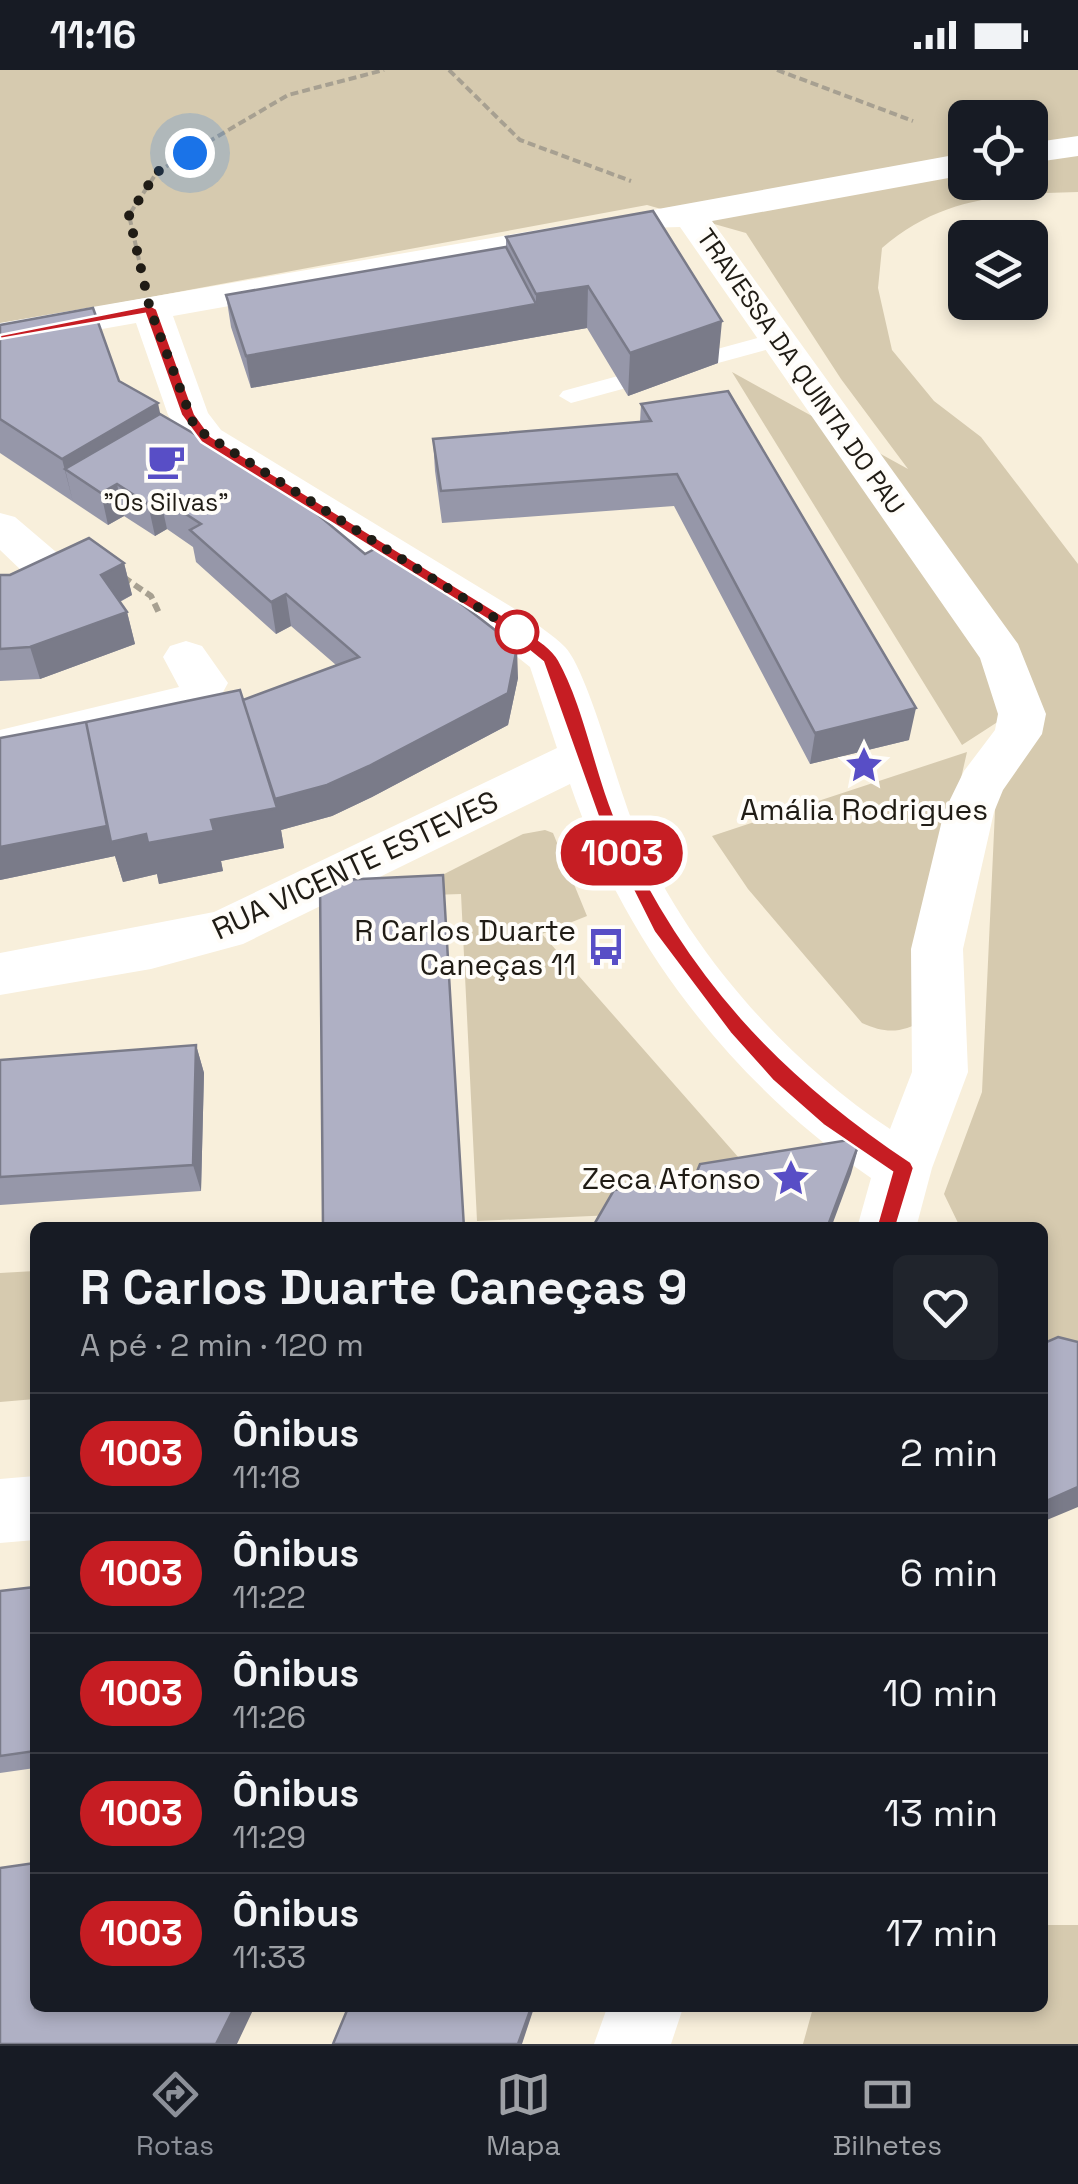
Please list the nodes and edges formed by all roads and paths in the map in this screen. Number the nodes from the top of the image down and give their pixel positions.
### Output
1 (384, 70) edge
2 (449, 70) edge
3 (776, 70) edge
4 (928, 128) dead end
5 (1078, 146) edge
6 (1048, 150) edge
7 (948, 167) edge
8 (701, 212) junction
9 (150, 309) junction
10 (0, 335) edge
11 (780, 339) junction
12 (571, 396) dead end
13 (0, 528) edge
14 (60, 578) joint
15 (186, 656) joint
16 (0, 748) edge
17 (591, 774) junction
18 (0, 974) edge
19 (904, 1168) junction
20 (888, 1222) edge
21 (30, 1509) edge
22 (0, 1512) edge
23 (644, 2012) edge
24 (633, 2044) edge

1 - 9 path
2 - 8 path
3 - 4 path
5 - 6 street
7 - 8 street
8 - 9 street, TRAVESSA DA QUINTA DO PAU
8 - 11 street, TRAVESSA DA QUINTA DO PAU
9 - 10 street, TRAVESSA DA QUINTA DO PAU
9 - 17 street
11 - 12 lane
11 - 19 street, TRAVESSA DA QUINTA DO PAU
13 - 14 street
14 - 15 path
15 - 16 street
17 - 18 street, RUA VICENTE ESTEVES
17 - 19 street
19 - 20 street, TRAVESSA DA QUINTA DO PAU
21 - 22 street
23 - 24 street

